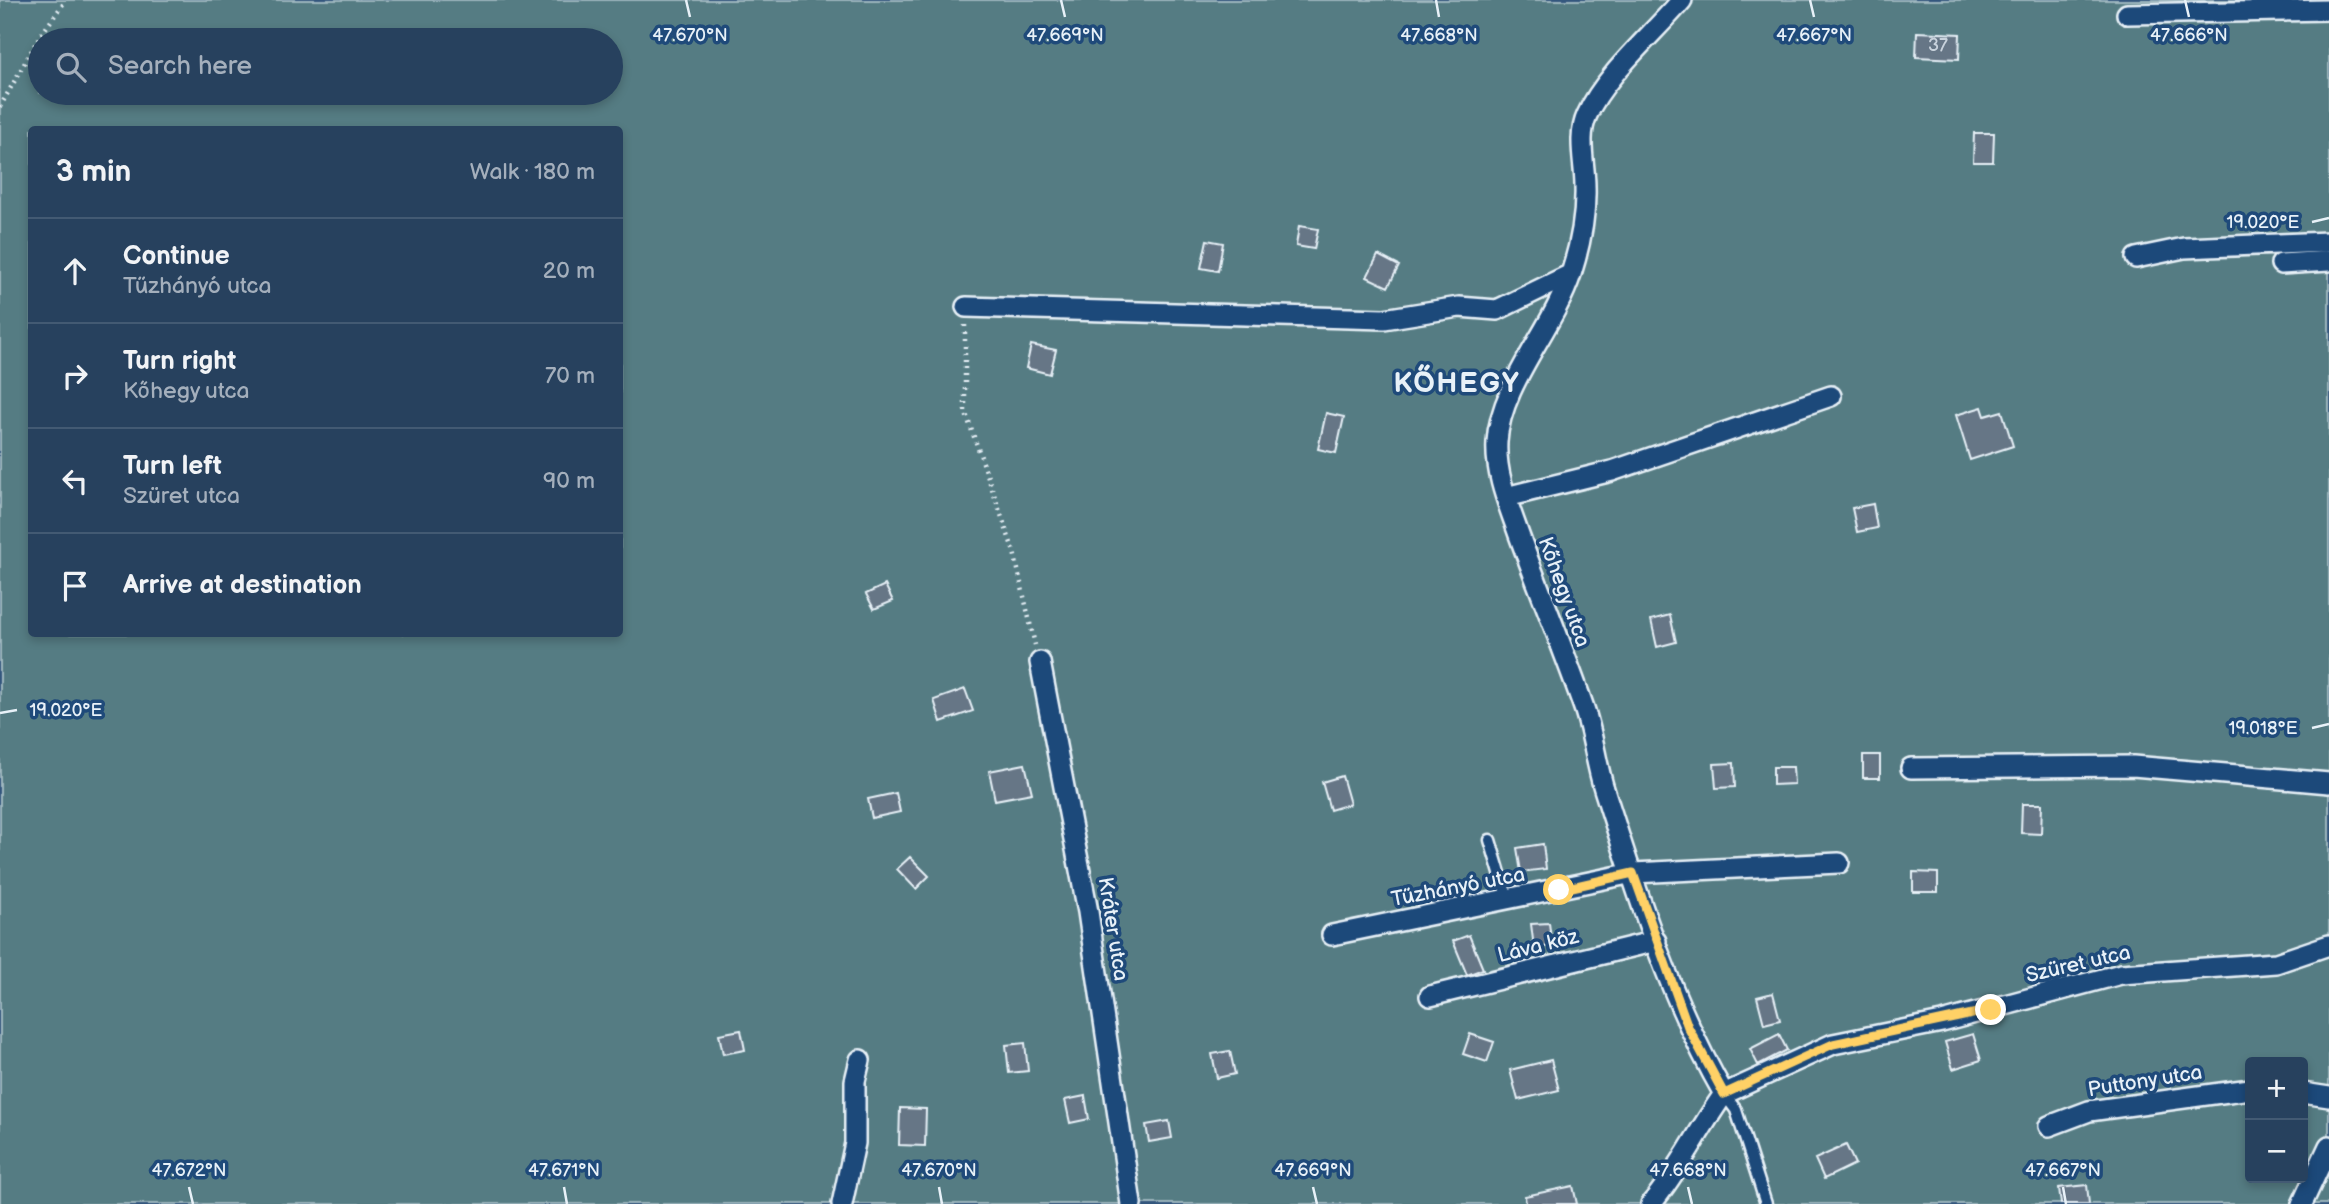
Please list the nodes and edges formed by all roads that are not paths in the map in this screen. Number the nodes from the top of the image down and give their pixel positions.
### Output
1 (1682, 0) edge
2 (2329, 10) edge
3 (2127, 14) dead end
4 (2325, 252) edge
5 (2136, 258) dead end
6 (2281, 264) dead end
7 (1571, 274) junction
8 (966, 307) road end
9 (1831, 397) dead end
10 (1506, 497) junction
11 (1040, 662) road end
12 (1911, 768) dead end
13 (2329, 783) edge
14 (1490, 840) dead end
15 (1839, 863) dead end
16 (1633, 873) junction
17 (1508, 900) junction
18 (1332, 935) dead end
19 (1656, 941) junction
20 (2329, 945) edge
21 (1430, 996) dead end
22 (860, 1060) dead end
23 (2245, 1090) edge
24 (1724, 1094) junction
25 (2308, 1094) edge
26 (2329, 1097) edge
27 (2049, 1126) dead end
28 (2329, 1146) edge
29 (842, 1204) edge
30 (1131, 1204) edge
31 (1651, 1204) edge
32 (1766, 1204) edge
33 (2302, 1204) edge

1 - 7 street, Kőhegy utca
2 - 3 street
4 - 5 street
4 - 6 street
7 - 8 street
7 - 10 street, Kőhegy utca
9 - 10 street
10 - 16 street, Kőhegy utca
11 - 30 street, Kráter utca
12 - 13 street
14 - 17 lane
15 - 16 street, Tűzhányó utca
16 - 17 street, Tűzhányó utca
16 - 19 street, Kőhegy utca
17 - 18 street, Tűzhányó utca
19 - 21 street, Láva köz
19 - 24 street, Kőhegy utca
20 - 24 street, Szüret utca
22 - 29 street
23 - 27 street, Puttony utca
24 - 31 street
24 - 32 lane
25 - 26 street
28 - 33 street

